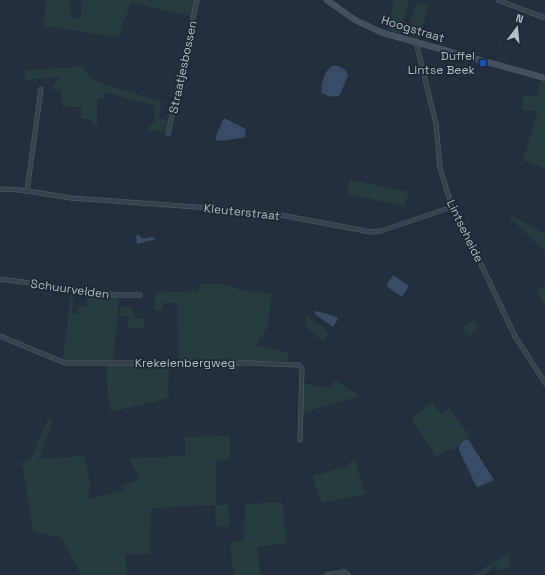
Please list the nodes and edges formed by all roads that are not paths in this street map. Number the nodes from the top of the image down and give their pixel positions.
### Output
1 (197, 0) edge
2 (327, 0) edge
3 (498, 0) edge
4 (545, 18) edge
5 (417, 42) junction
6 (545, 78) edge
7 (41, 89) dead end
8 (168, 134) dead end
9 (0, 189) edge
10 (27, 191) junction
11 (452, 207) junction
12 (0, 280) edge
13 (140, 295) dead end
14 (0, 336) edge
15 (545, 383) edge
16 (300, 440) dead end
17 (327, 575) edge
18 (348, 575) edge

1 - 8 street, Straatjesbossen
2 - 5 street, Hoogstraat
3 - 4 street
5 - 6 street, Hoogstraat
5 - 11 street, Lintseheide
7 - 10 street
9 - 10 street, Kleuterstraat
10 - 11 street, Kleuterstraat
11 - 15 street, Lintseheide
12 - 13 street, Schuurvelden
14 - 16 street, Krekelenbergweg
17 - 18 street

